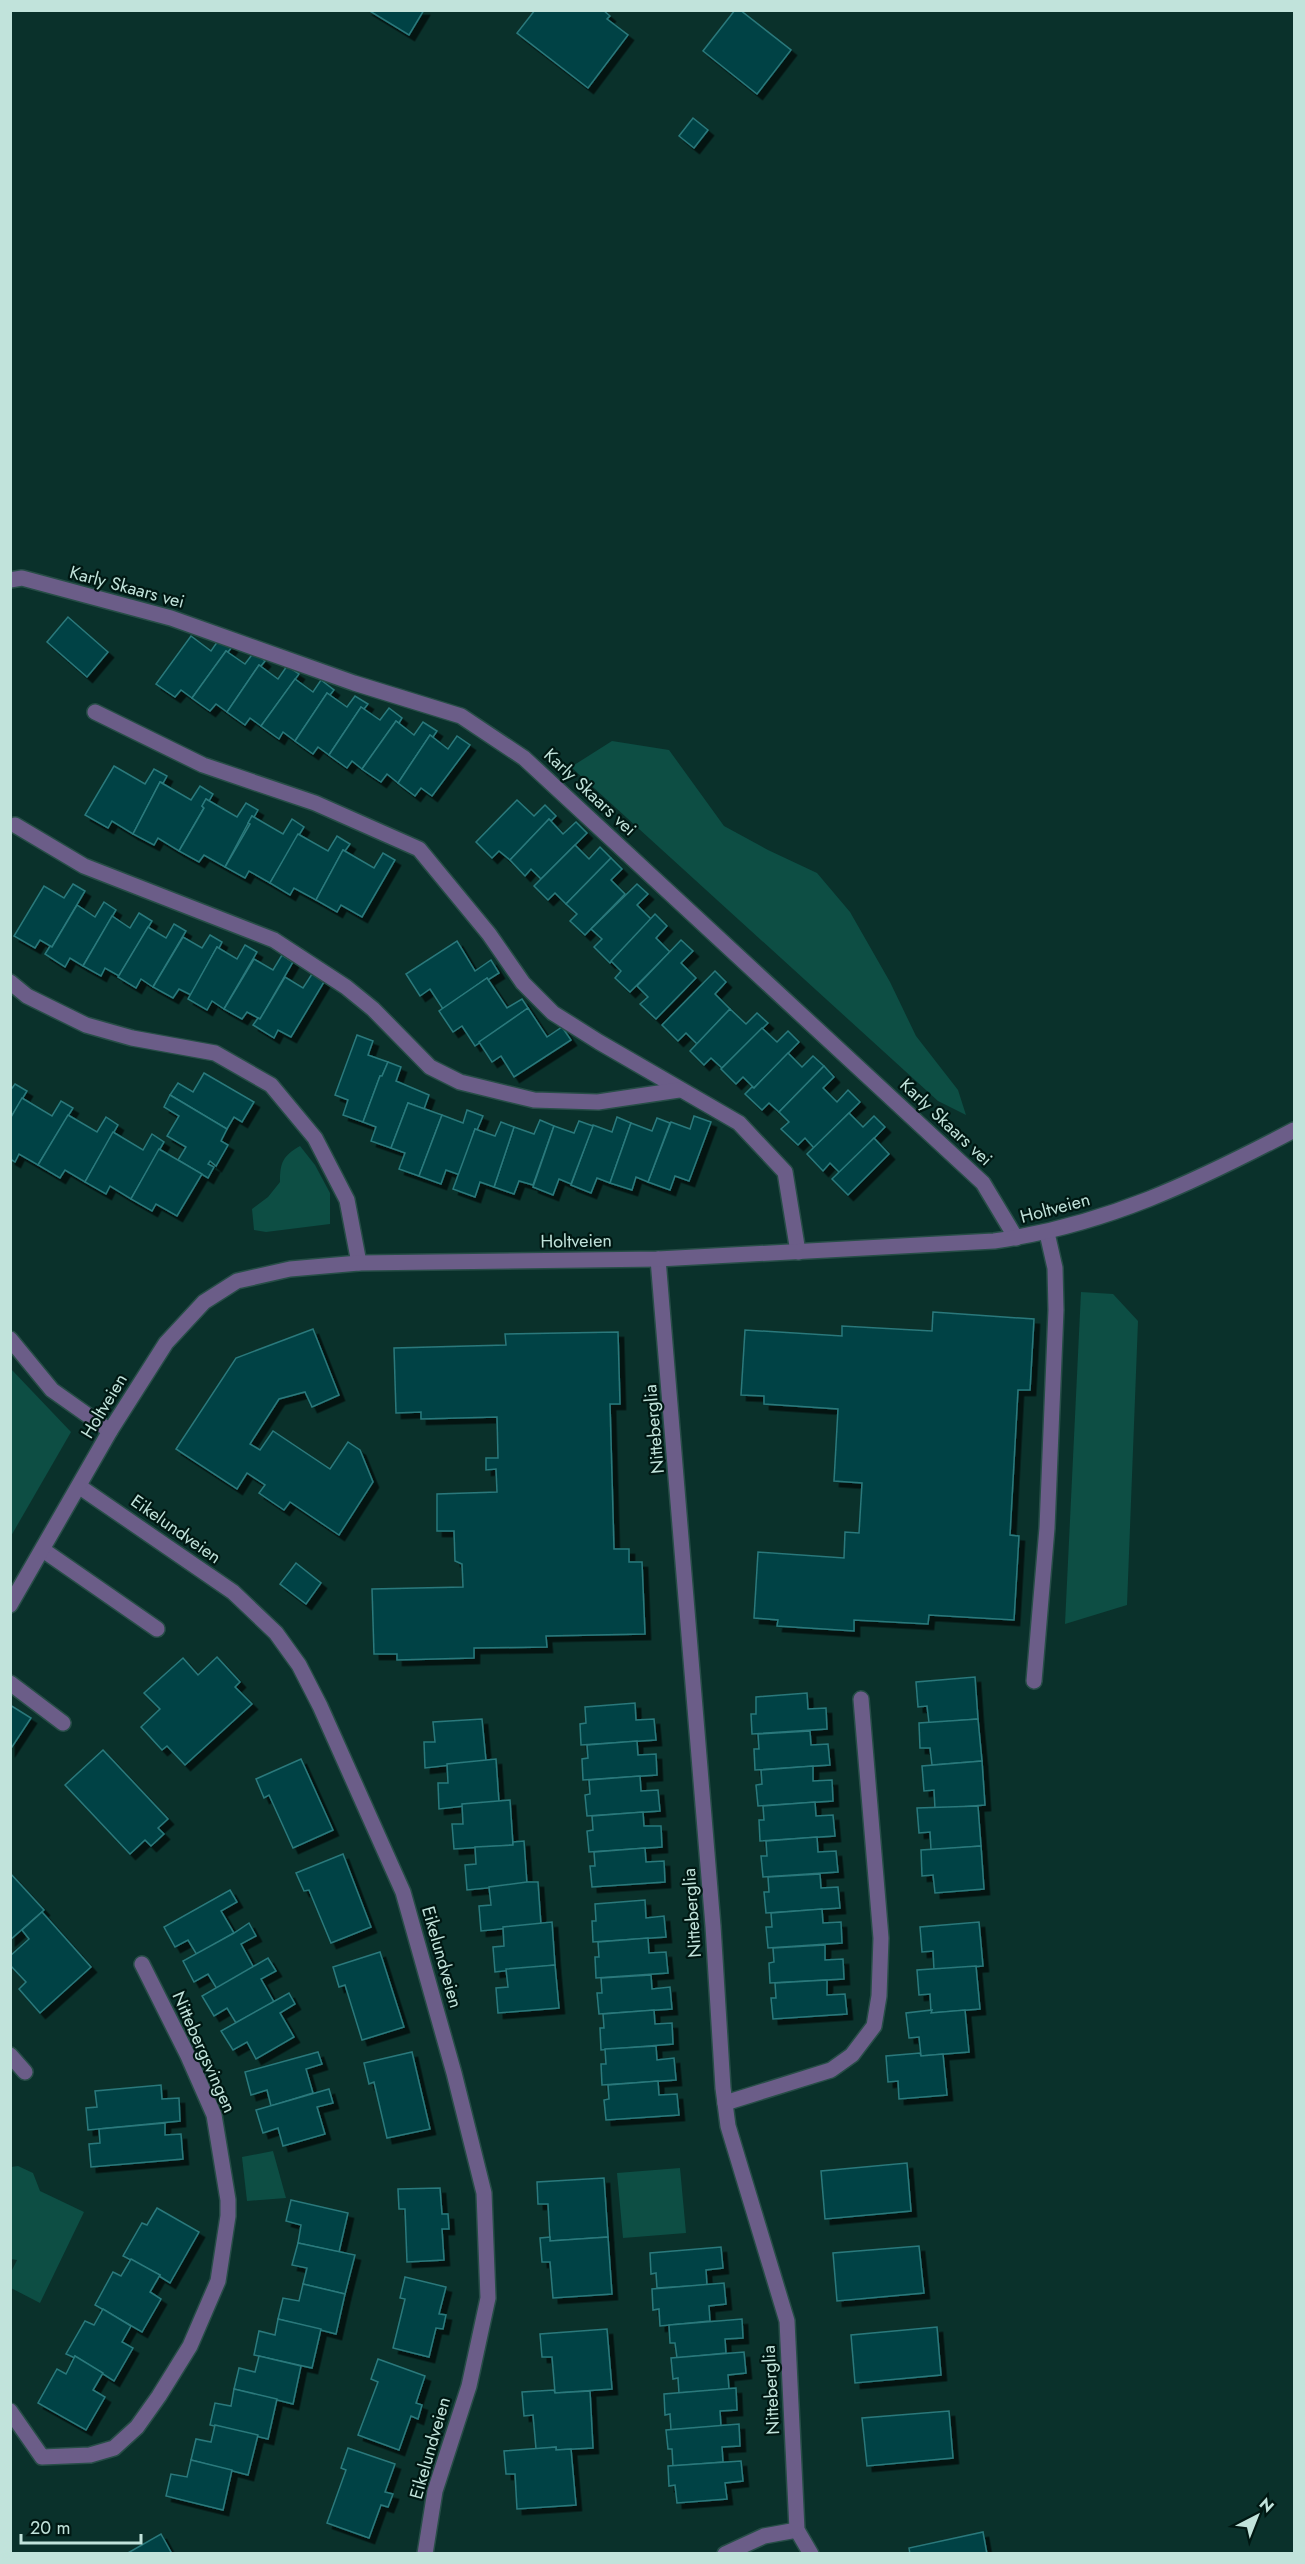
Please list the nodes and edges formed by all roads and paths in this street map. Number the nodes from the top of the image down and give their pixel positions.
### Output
1 (10, 580) edge
2 (95, 712) dead end
3 (15, 825) dead end
4 (10, 982) edge
5 (679, 1090) junction
6 (1294, 1130) edge
7 (1047, 1233) junction
8 (1016, 1238) junction
9 (798, 1252) junction
10 (658, 1259) junction
11 (359, 1263) junction
12 (10, 1339) edge
13 (110, 1431) junction
14 (80, 1486) junction
15 (43, 1550) junction
16 (10, 1605) edge
17 (157, 1629) dead end
18 (1034, 1681) dead end
19 (10, 1683) edge
20 (861, 1699) dead end
21 (63, 1723) dead end
22 (142, 1964) dead end
23 (10, 2055) edge
24 (25, 2072) dead end
25 (725, 2103) junction
26 (10, 2411) edge
27 (797, 2530) junction
28 (425, 2553) edge
29 (725, 2553) edge
30 (811, 2553) edge

1 - 8 street, Karly Skaars vei
2 - 5 street
3 - 5 street
4 - 11 street
5 - 9 street
6 - 7 street, Holtveien
7 - 8 street, Holtveien
7 - 18 street
8 - 9 street, Holtveien
9 - 10 street, Holtveien
10 - 11 street, Holtveien
10 - 25 street, Nitteberglia
11 - 13 street, Holtveien
12 - 13 street
13 - 14 street, Holtveien
14 - 15 street, Holtveien
14 - 28 street, Eikelundveien
15 - 16 street, Holtveien
15 - 17 street
19 - 21 street
20 - 25 street
22 - 26 street, Nittebergsvingen
23 - 24 street
25 - 27 street, Nitteberglia
27 - 29 street
27 - 30 street, Nitteberglia

